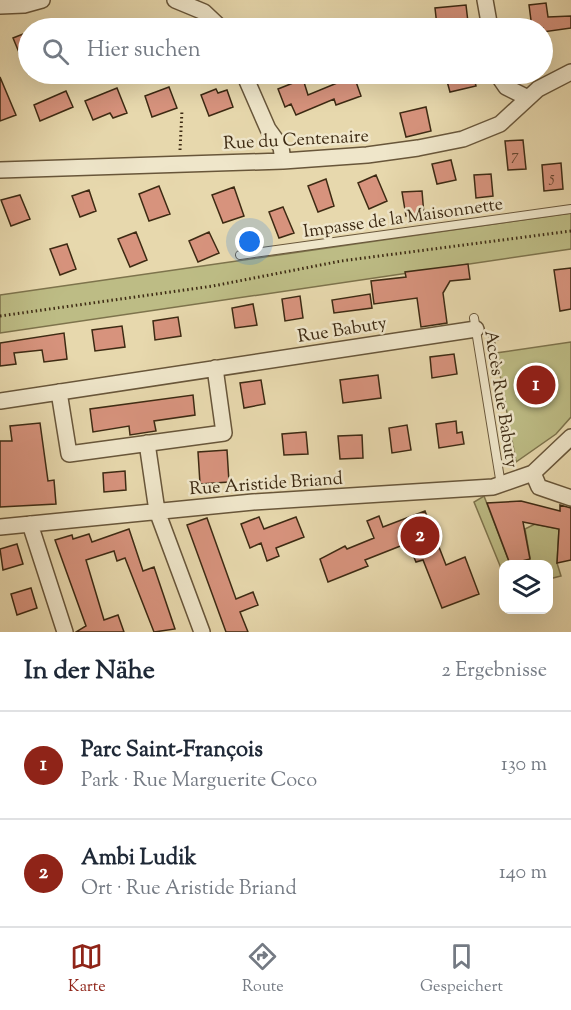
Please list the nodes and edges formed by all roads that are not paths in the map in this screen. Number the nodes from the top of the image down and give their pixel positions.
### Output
1 (42, 0) edge
2 (175, 0) edge
3 (485, 0) edge
4 (0, 6) edge
5 (210, 18) edge
6 (488, 18) edge
7 (571, 72) edge
8 (553, 83) edge
9 (248, 84) edge
10 (504, 84) edge
11 (551, 84) edge
12 (528, 98) junction
13 (283, 161) junction
14 (0, 170) edge
15 (571, 209) edge
16 (240, 255) dead end
17 (475, 323) joint
18 (215, 368) junction
19 (59, 392) junction
20 (0, 401) edge
21 (571, 437) edge
22 (147, 443) junction
23 (533, 473) junction
24 (501, 485) junction
25 (571, 498) edge
26 (157, 511) junction
27 (30, 524) junction
28 (0, 527) edge
29 (65, 632) edge
30 (202, 632) edge

1 - 4 street
2 - 5 street
3 - 6 street
7 - 8 street, Rue du Centenaire
9 - 13 street
10 - 12 street
11 - 12 street, Rue du Centenaire
12 - 13 street, Rue du Centenaire
13 - 14 street, Rue du Centenaire
15 - 16 lane, Impasse de la Maisonnette
17 - 18 street, Rue Babuty
17 - 24 lane, Accès Rue Babuty
18 - 19 street, Rue Babuty
18 - 22 street
19 - 20 street, Rue Babuty
19 - 22 street
21 - 23 street
22 - 26 street
23 - 24 street, Rue Aristide Briand
23 - 25 street
24 - 26 street, Rue Aristide Briand
26 - 27 street, Rue Aristide Briand
26 - 30 street
27 - 28 street, Rue Aristide Briand
27 - 29 street

